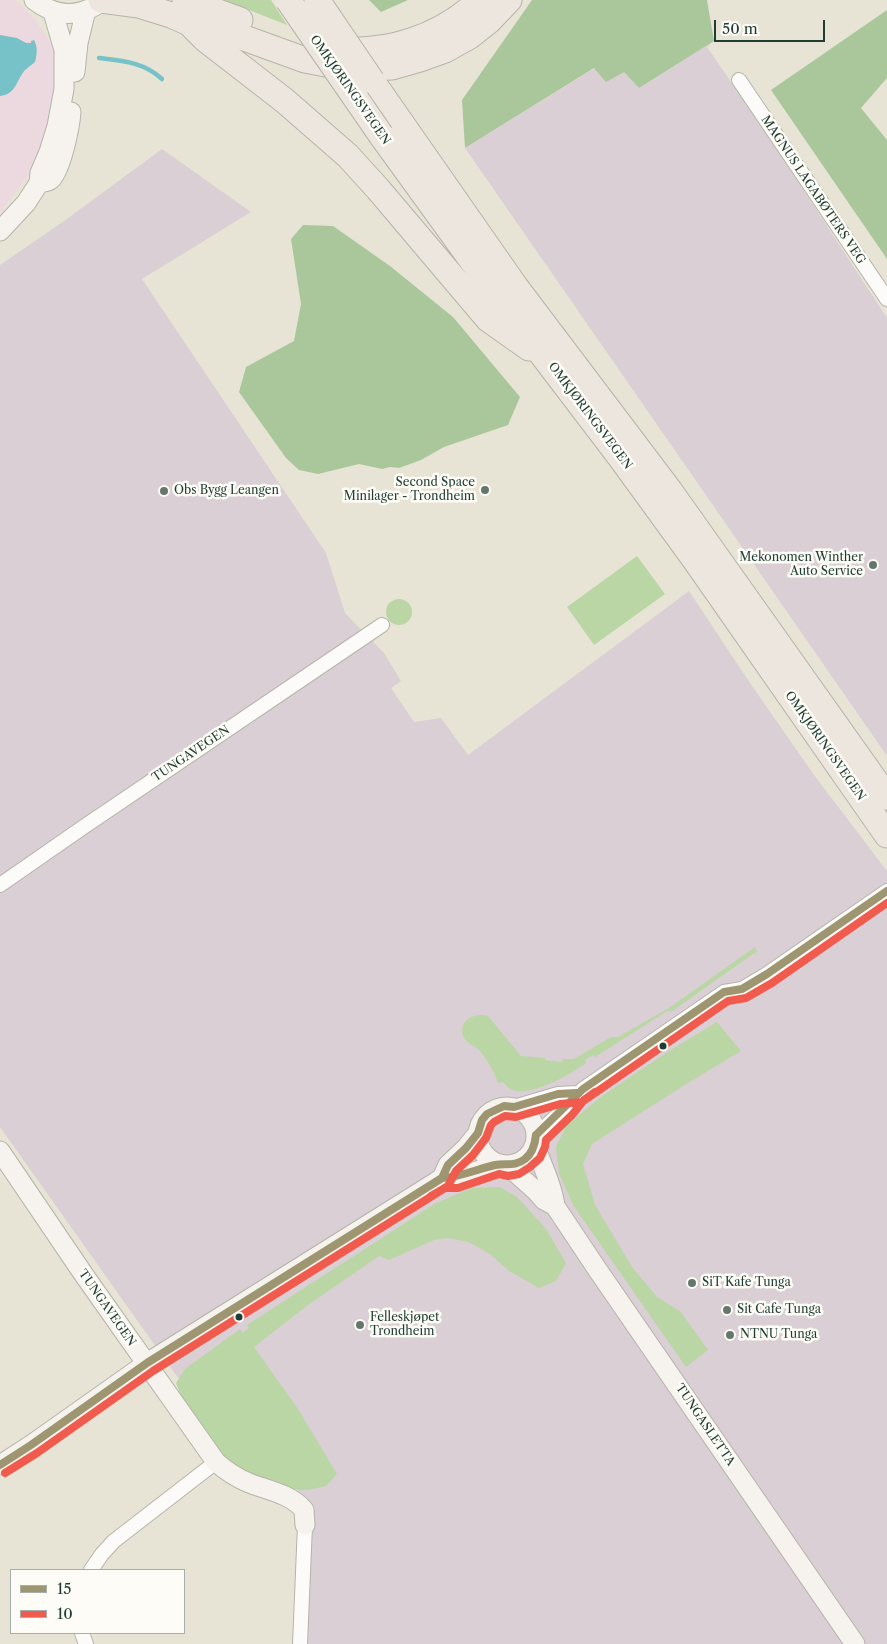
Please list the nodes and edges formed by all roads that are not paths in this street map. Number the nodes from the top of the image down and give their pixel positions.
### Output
1 (34, 0) edge
2 (288, 0) edge
3 (317, 0) edge
4 (480, 0) edge
5 (509, 0) edge
6 (97, 4) edge
7 (53, 12) junction
8 (187, 12) edge
9 (739, 80) dead end
10 (393, 132) junction
11 (39, 183) junction
12 (0, 231) edge
13 (887, 300) edge
14 (550, 363) junction
15 (382, 625) dead end
16 (887, 797) edge
17 (887, 835) edge
18 (0, 885) edge
19 (887, 891) edge
20 (577, 1093) junction
21 (514, 1107) junction
22 (478, 1133) junction
23 (536, 1140) junction
24 (0, 1151) edge
25 (503, 1165) junction
26 (442, 1178) junction
27 (555, 1206) junction
28 (147, 1363) junction
29 (216, 1462) junction
30 (0, 1465) edge
31 (305, 1525) joint
32 (92, 1569) edge
33 (300, 1644) edge
34 (855, 1644) edge

1 - 7 street
2 - 10 highway, OMKJØRINGSVEGEN, bridge
3 - 10 highway, OMKJØRINGSVEGEN, bridge
4 - 8 highway
5 - 8 highway
6 - 7 street
6 - 8 highway
6 - 11 street
7 - 11 street
8 - 14 highway
9 - 13 street, MAGNUS LAGABØTERS VEG
10 - 14 highway, OMKJØRINGSVEGEN
10 - 16 highway, OMKJØRINGSVEGEN
11 - 12 street
14 - 17 highway, OMKJØRINGSVEGEN
15 - 18 street, TUNGAVEGEN
19 - 20 street
20 - 21 street
20 - 23 street
21 - 22 street
21 - 23 street
22 - 25 street
22 - 26 street
23 - 25 street
23 - 27 street, TUNGASLETTA
24 - 28 street, TUNGAVEGEN
25 - 26 street
25 - 27 street, TUNGASLETTA
26 - 28 street
27 - 34 street, TUNGASLETTA
28 - 29 street, TUNGAVEGEN
28 - 30 street
29 - 31 street, TUNGAVEGEN
29 - 32 street
31 - 33 street, TUNGAVEGEN

